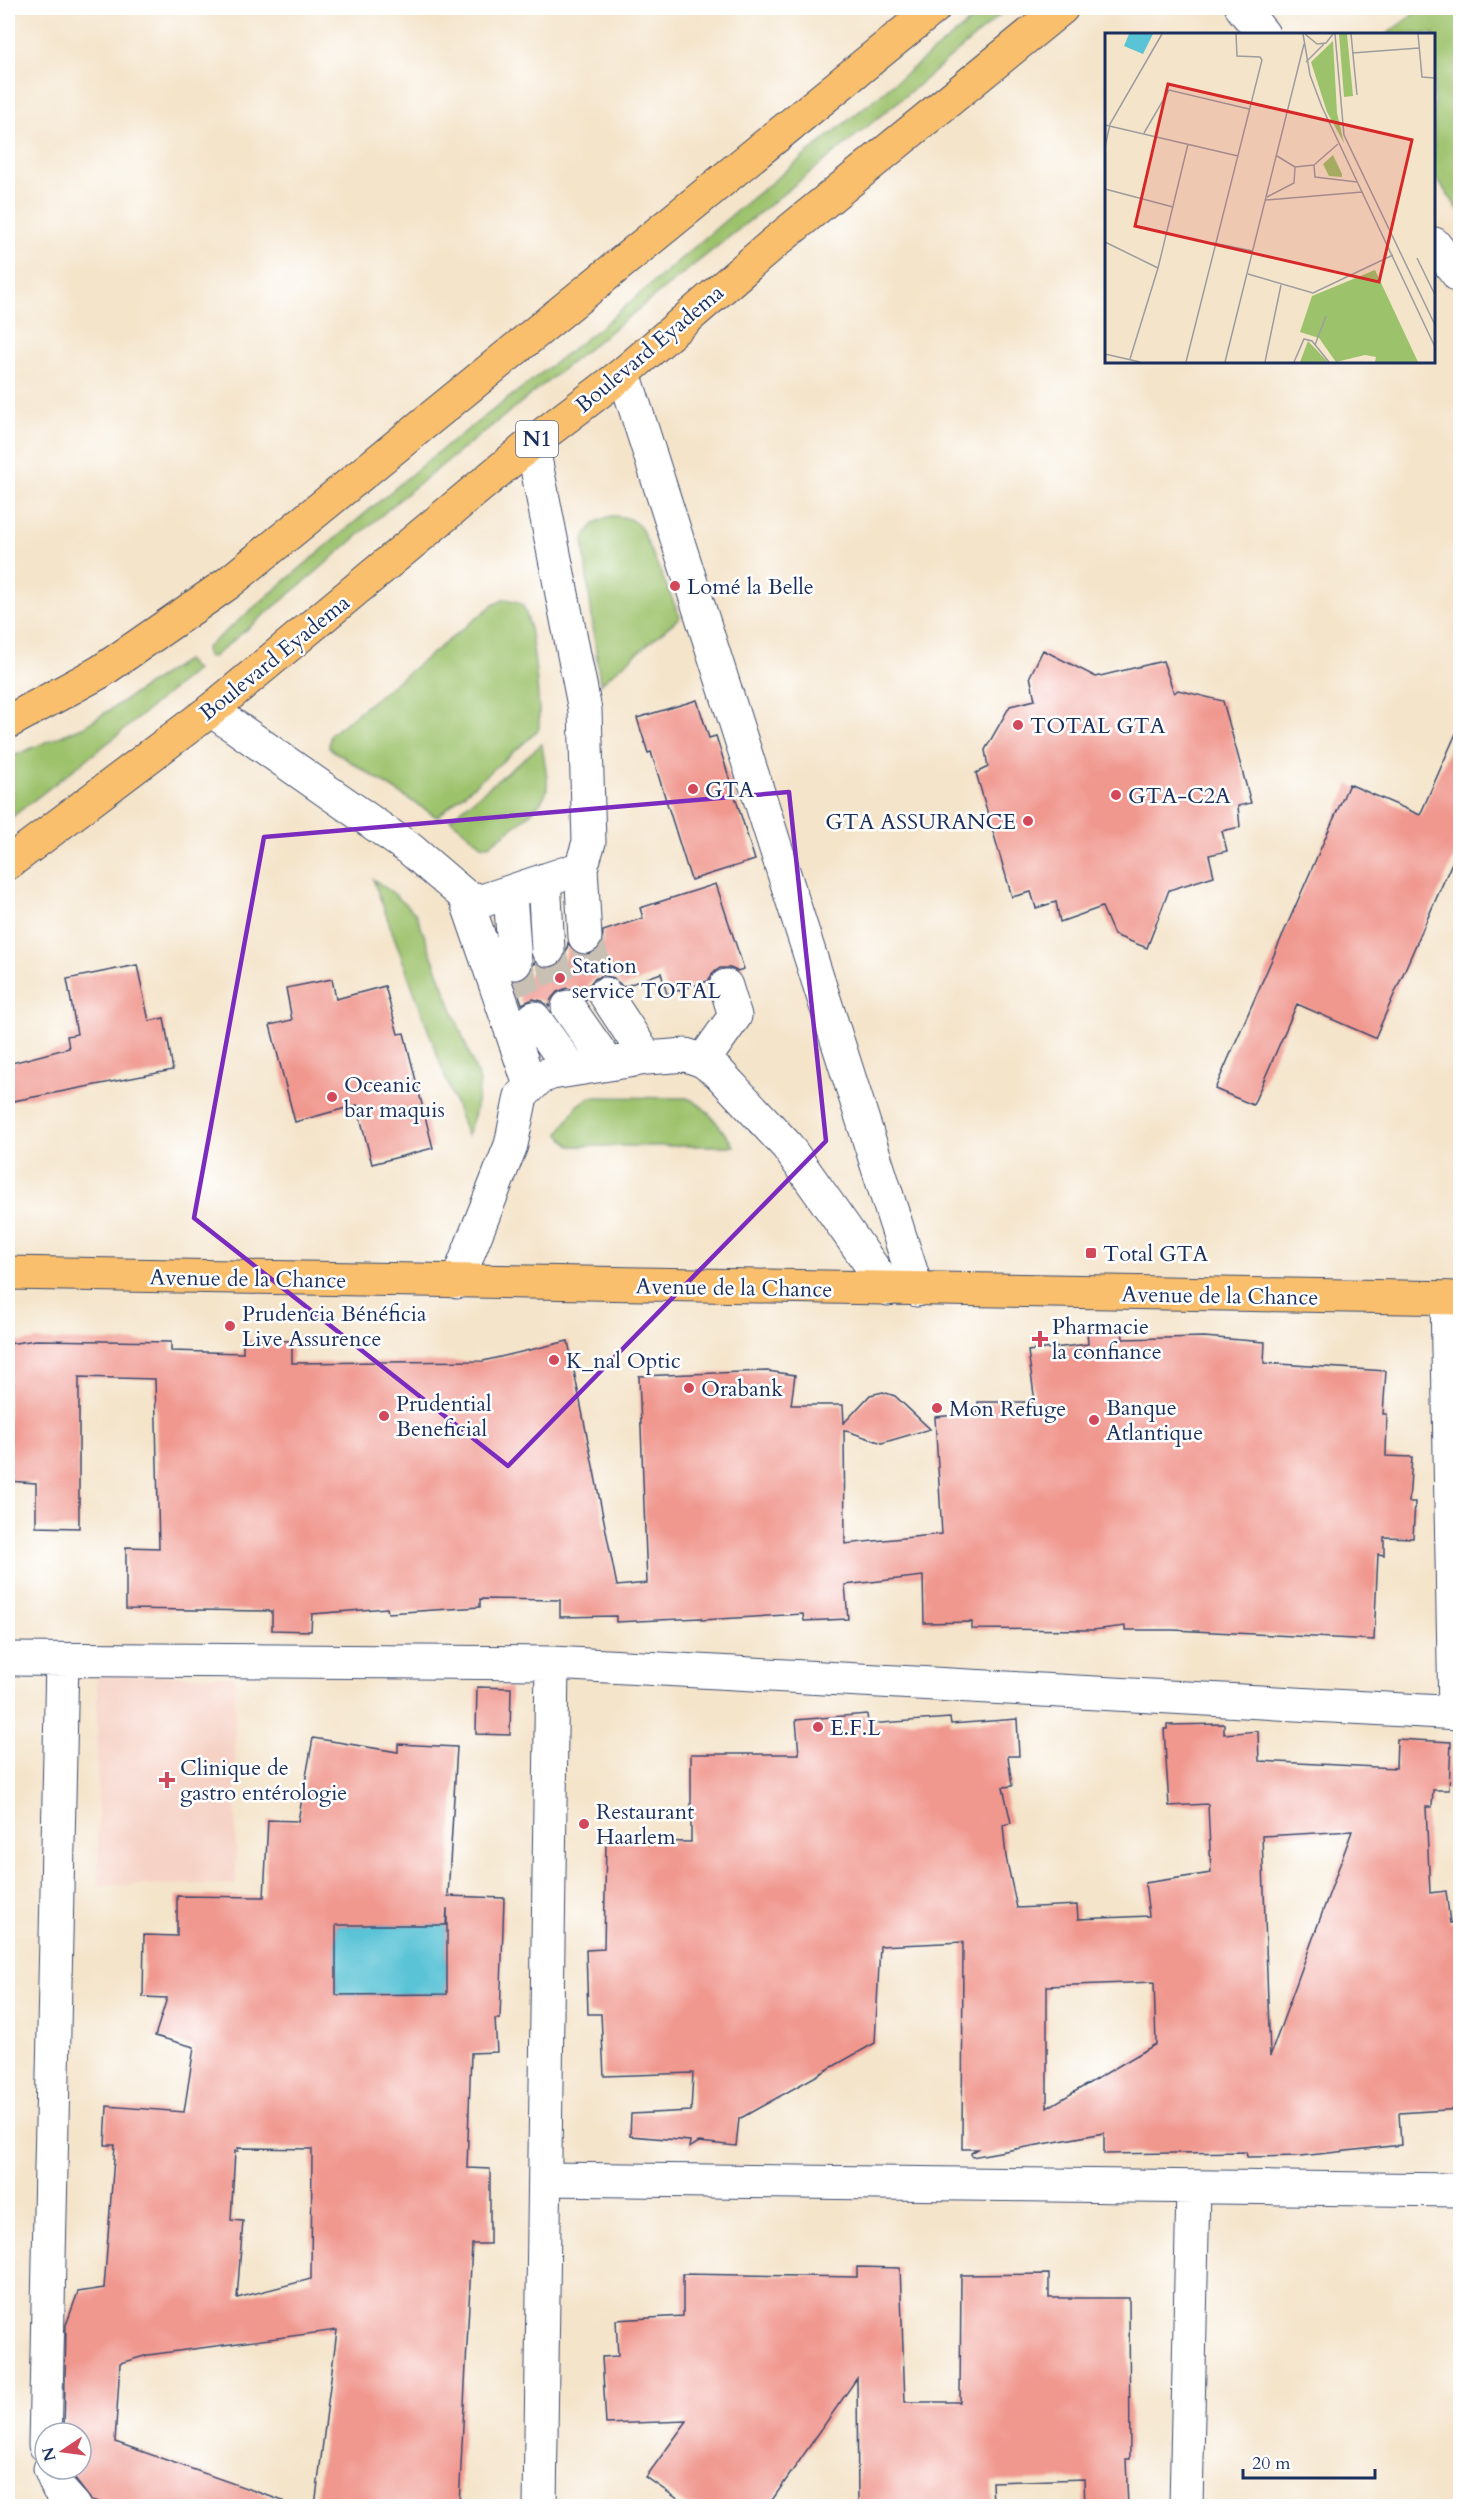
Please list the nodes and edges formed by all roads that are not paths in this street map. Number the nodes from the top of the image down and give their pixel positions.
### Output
1 (934, 8) edge
2 (1062, 8) edge
3 (1242, 8) edge
4 (1262, 33) edge
5 (1435, 245) edge
6 (1461, 277) edge
7 (624, 373) junction
8 (532, 443) junction
9 (211, 710) junction
10 (8, 722) edge
11 (8, 863) edge
12 (581, 868) junction
13 (544, 880) junction
14 (510, 893) junction
15 (465, 896) junction
16 (585, 937) tunnel mouth
17 (548, 950) tunnel mouth
18 (515, 963) tunnel mouth
19 (726, 986) dead end
20 (605, 994) tunnel mouth
21 (568, 1007) tunnel mouth
22 (534, 1018) tunnel mouth
23 (646, 1058) junction
24 (703, 1061) junction
25 (608, 1064) junction
26 (571, 1069) junction
27 (530, 1085) junction
28 (8, 1273) edge
29 (457, 1282) junction
30 (902, 1290) junction
31 (1454, 1298) edge
32 (8, 1659) edge
33 (62, 1660) junction
34 (552, 1663) junction
35 (1458, 1713) edge
36 (546, 2179) junction
37 (1193, 2188) junction
38 (1461, 2190) edge
39 (46, 2421) edge
40 (55, 2481) edge
41 (74, 2506) edge
42 (540, 2506) edge
43 (1186, 2506) edge

1 - 10 main road
2 - 7 main road, Boulevard Eyadema / N1
3 - 4 street
5 - 6 street
7 - 8 main road, Boulevard Eyadema / N1
7 - 30 street
8 - 9 main road, Boulevard Eyadema / N1
8 - 12 street
9 - 11 main road, Boulevard Eyadema / N1
9 - 15 street
12 - 13 street
12 - 16 street
13 - 14 street
13 - 17 street
14 - 15 street
14 - 18 street
15 - 27 street
19 - 24 street
20 - 23 street
21 - 25 street
22 - 26 street
23 - 24 street
23 - 25 street
24 - 30 street
25 - 26 street
26 - 27 street
27 - 29 street
28 - 29 main road, Avenue de la Chance
29 - 30 main road, Avenue de la Chance
30 - 31 main road, Avenue de la Chance
31 - 35 street
32 - 33 street
33 - 34 street
33 - 39 street
34 - 35 street
34 - 36 street
36 - 37 street
36 - 42 street
37 - 38 street
37 - 43 street
40 - 41 street

